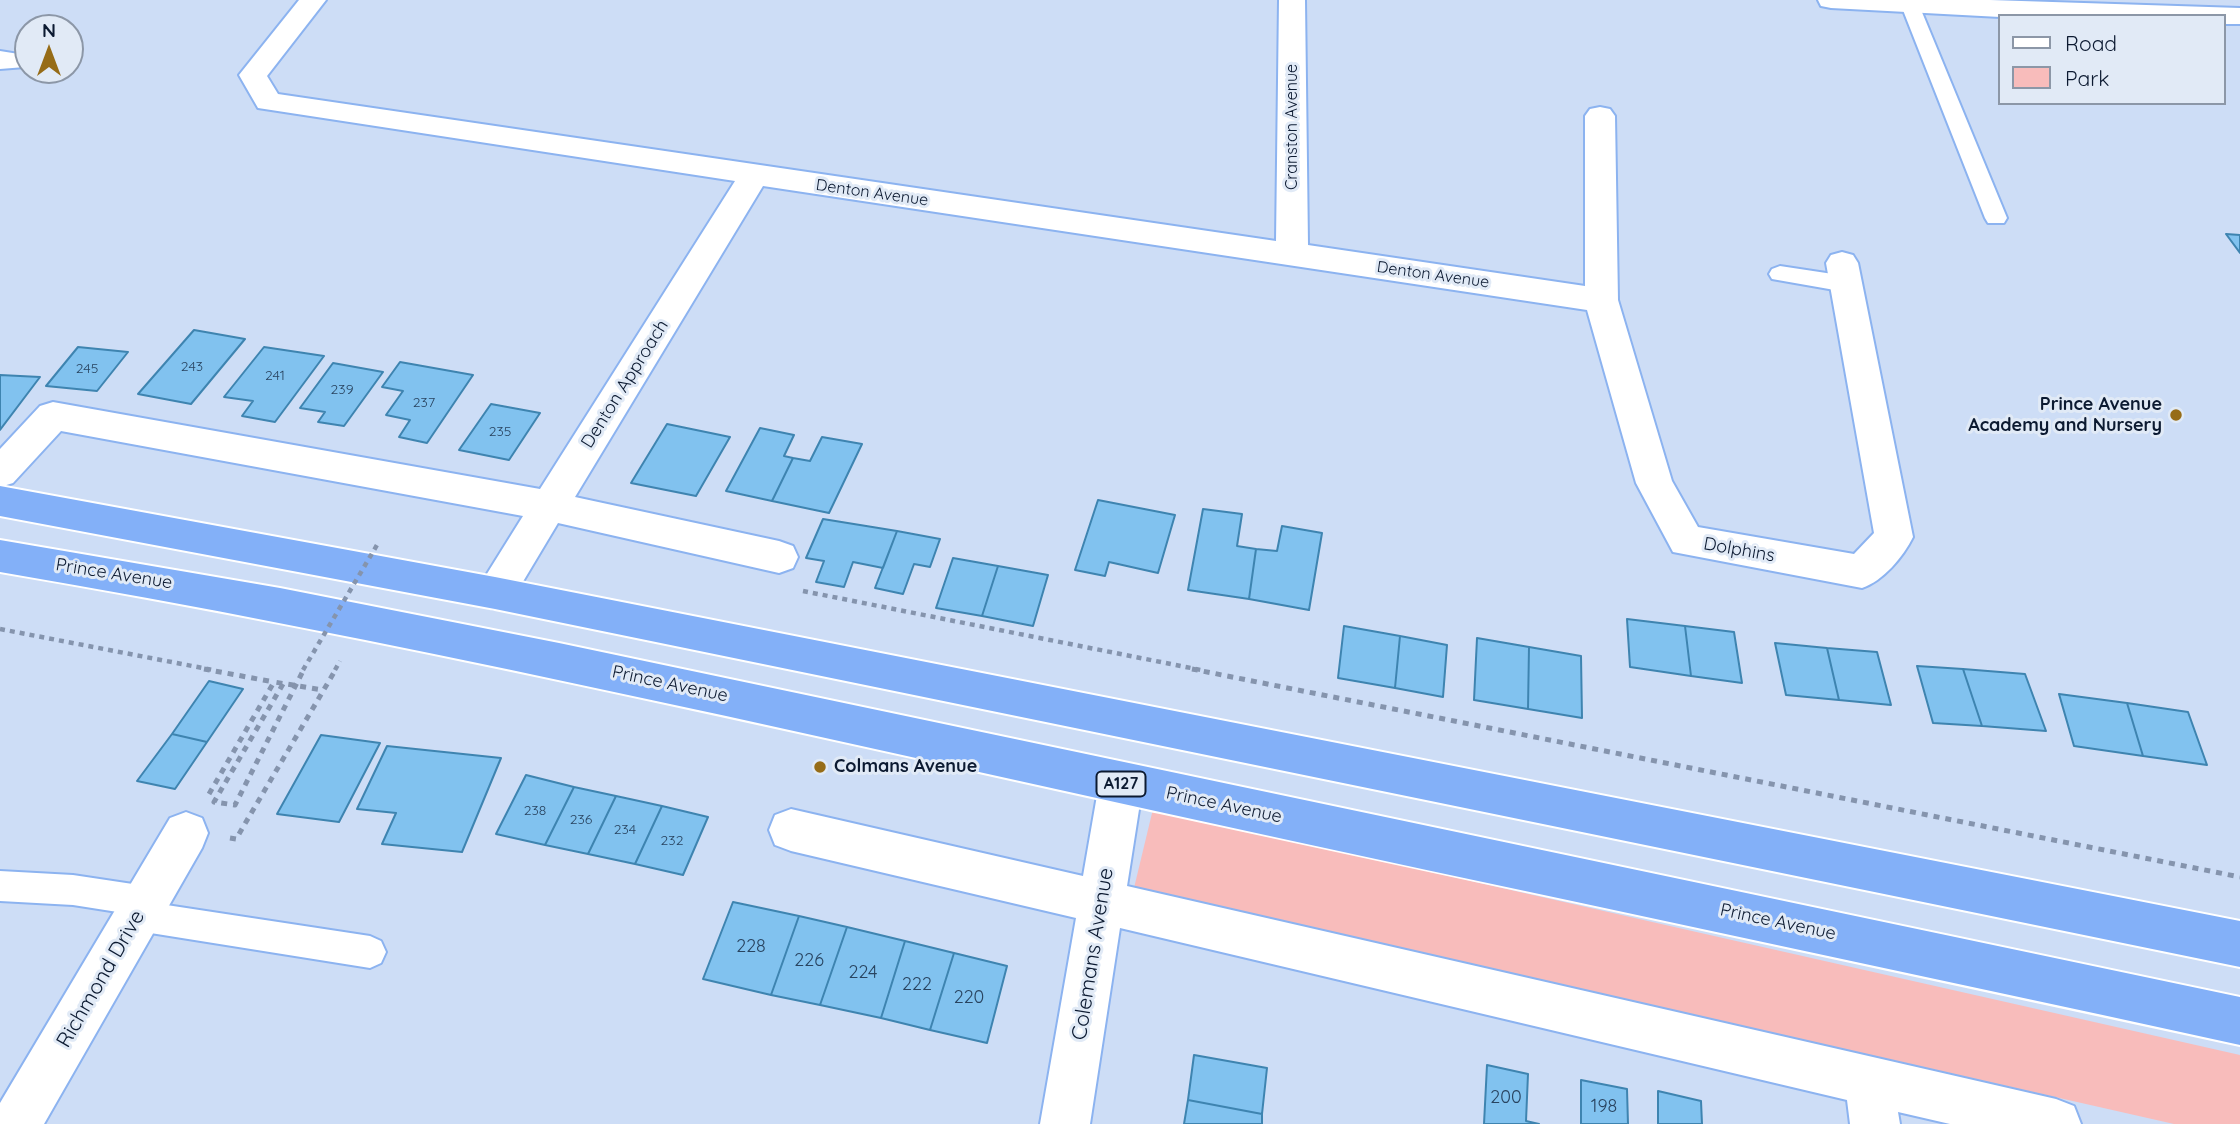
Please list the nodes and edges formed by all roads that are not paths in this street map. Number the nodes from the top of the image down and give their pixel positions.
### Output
1 (313, 0) edge
2 (1292, 0) edge
3 (1831, 0) edge
4 (1910, 5) junction
5 (2180, 14) edge
6 (1600, 116) dead end
7 (754, 176) junction
8 (1996, 218) dead end
9 (1292, 254) junction
10 (1780, 274) dead end
11 (1844, 274) joint
12 (1601, 300) junction
13 (0, 473) edge
14 (0, 500) edge
15 (549, 506) junction
16 (0, 556) edge
17 (784, 573) road end
18 (495, 593) junction
19 (1121, 784) junction
20 (791, 830) dead end
21 (186, 833) road end
22 (0, 886) edge
23 (1100, 903) junction
24 (142, 908) junction
25 (2240, 944) edge
26 (370, 952) dead end
27 (2240, 1021) edge
28 (1872, 1103) edge
29 (16, 1124) edge
30 (1065, 1124) edge
31 (2056, 1124) edge

1 - 7 street, Denton Avenue
2 - 9 street, Cranston Avenue
3 - 4 street
4 - 5 street
4 - 8 lane
6 - 12 street, Dolphins
7 - 9 street, Denton Avenue
7 - 15 street, Denton Approach
9 - 12 street, Denton Avenue
10 - 11 lane
11 - 12 street, Dolphins
13 - 15 street
14 - 18 highway
15 - 17 street
15 - 18 street, Denton Approach
16 - 19 highway, Prince Avenue / A127
18 - 25 highway
19 - 23 street, Colemans Avenue
19 - 27 highway, Prince Avenue / A127
20 - 23 street
21 - 24 street, Richmond Drive
22 - 24 lane
23 - 28 street
23 - 30 street, Colemans Avenue
24 - 26 lane
24 - 29 street, Richmond Drive
28 - 31 street

